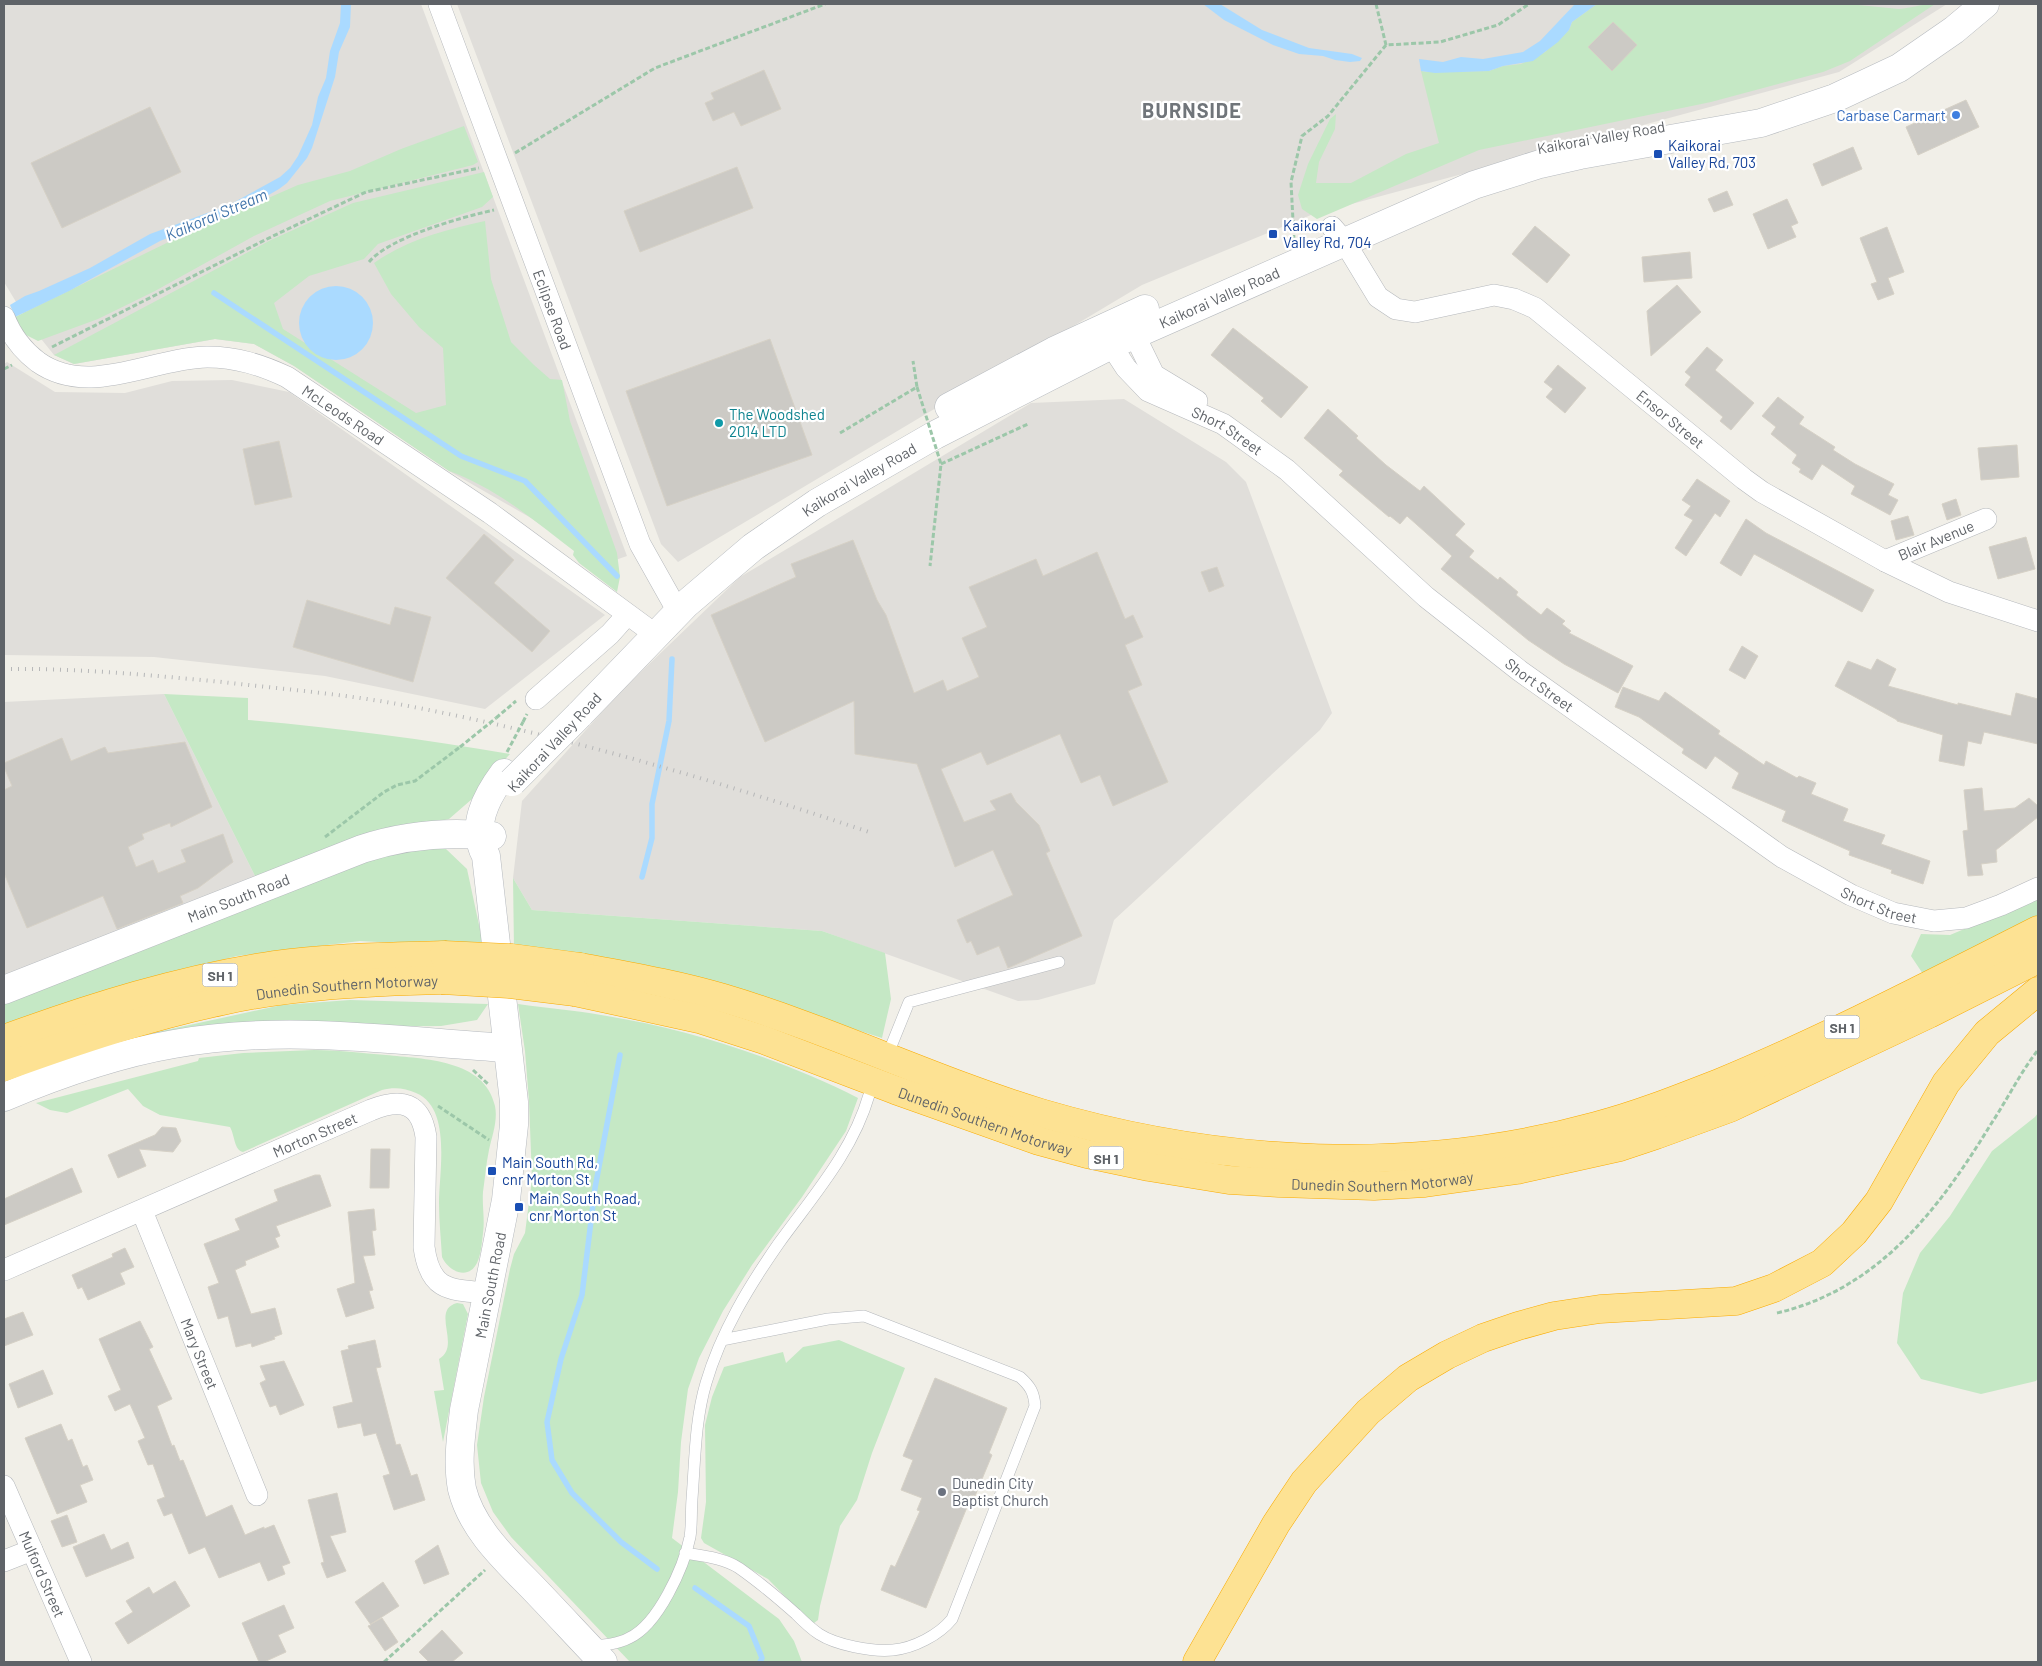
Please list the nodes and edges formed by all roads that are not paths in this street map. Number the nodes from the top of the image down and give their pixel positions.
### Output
1 (439, 4) edge
2 (1964, 4) edge
3 (1985, 4) edge
4 (1338, 234) junction
5 (7, 324) edge
6 (1118, 331) junction
7 (1986, 519) dead end
8 (1885, 561) junction
9 (676, 606) junction
10 (2038, 621) edge
11 (644, 626) junction
12 (536, 699) road end
13 (486, 842) junction
14 (2038, 888) edge
15 (2038, 930) edge
16 (2038, 959) edge
17 (1059, 962) dead end
18 (443, 968) junction
19 (578, 979) junction
20 (4, 990) edge
21 (2038, 991) edge
22 (4, 1039) edge
23 (892, 1044) dead end
24 (507, 1048) junction
25 (4, 1067) edge
26 (869, 1095) dead end
27 (4, 1097) edge
28 (142, 1212) junction
29 (4, 1270) edge
30 (488, 1293) junction
31 (722, 1340) junction
32 (4, 1486) edge
33 (257, 1495) dead end
34 (32, 1550) junction
35 (685, 1552) junction
36 (4, 1561) edge
37 (595, 1654) edge
38 (81, 1662) edge
39 (1197, 1662) edge

1 - 9 street, Eclipse Road
2 - 4 main road, Kaikorai Valley Road
3 - 4 main road, Kaikorai Valley Road
4 - 6 main road, Kaikorai Valley Road
4 - 6 main road, Kaikorai Valley Road
4 - 8 street, Ensor Street
5 - 11 street, McLeods Road
6 - 9 main road, Kaikorai Valley Road
6 - 14 street, Short Street
7 - 8 street, Blair Avenue
8 - 10 street, Ensor Street
9 - 11 main road, Kaikorai Valley Road
11 - 12 street
11 - 13 main road, Kaikorai Valley Road
13 - 20 main road, Main South Road
13 - 24 main road, Main South Road
15 - 19 highway, Dunedin Southern Motorway / SH 1
16 - 19 highway, Dunedin Southern Motorway / SH 1
17 - 23 lane
18 - 19 highway, Dunedin Southern Motorway / SH 1, bridge
18 - 22 highway, Dunedin Southern Motorway / SH 1
18 - 25 highway, Dunedin Southern Motorway / SH 1
21 - 39 highway
24 - 27 main road
24 - 30 main road, Main South Road
26 - 31 lane
28 - 29 street, Morton Street
28 - 30 street, Morton Street
28 - 33 street, Mary Street
30 - 37 main road, Main South Road
31 - 35 lane
31 - 35 lane
32 - 34 street, Mulford Street
34 - 36 street
34 - 38 street, Mulford Street
35 - 37 lane

